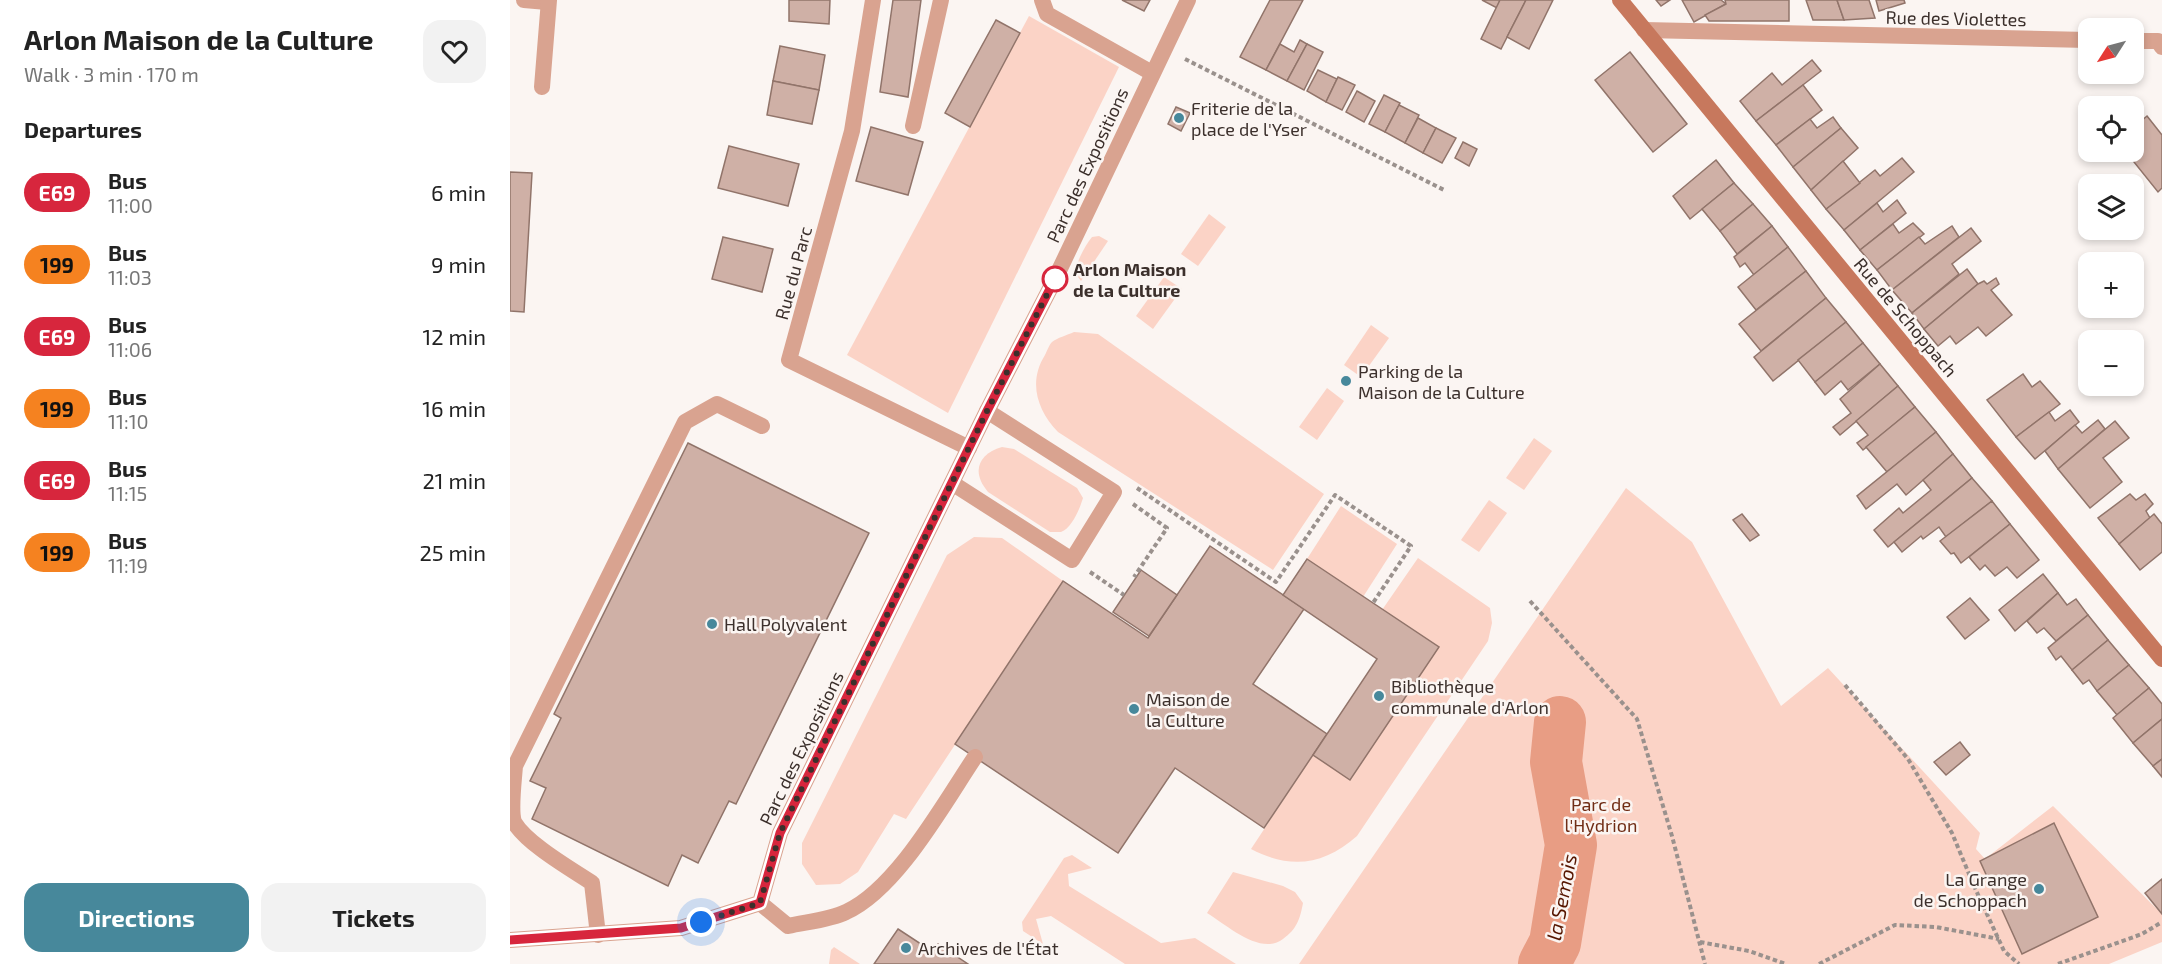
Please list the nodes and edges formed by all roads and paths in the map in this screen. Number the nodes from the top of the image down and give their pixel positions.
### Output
1 (524, 0) edge
2 (873, 0) edge
3 (941, 0) edge
4 (1042, 0) edge
5 (1188, 0) edge
6 (1620, 0) edge
7 (548, 1) edge
8 (1644, 30) junction
9 (2078, 40) edge
10 (2144, 41) edge
11 (2162, 47) edge
12 (1163, 48) junction
13 (1152, 73) junction
14 (542, 87) dead end
15 (913, 126) dead end
16 (1446, 191) dead end
17 (987, 411) junction
18 (762, 426) dead end
19 (969, 448) junction
20 (952, 483) junction
21 (1114, 492) junction
22 (1072, 560) junction
23 (1134, 577) dead end
24 (1124, 595) dead end
25 (1530, 601) dead end
26 (1373, 603) dead end
27 (2162, 659) edge
28 (1845, 685) dead end
29 (975, 757) dead end
30 (760, 903) junction
31 (2162, 922) edge
32 (598, 935) junction
33 (1999, 939) junction
34 (510, 940) edge
35 (1700, 942) junction
36 (1705, 964) edge
37 (1786, 964) edge
38 (1819, 964) edge
39 (2019, 964) edge
40 (2058, 964) edge

1 - 7 street
2 - 19 street, Rue du Parc
3 - 15 street
4 - 13 street
5 - 12 street, Parc des Expositions
6 - 8 main road, Rue de Schoppach
7 - 14 street
8 - 9 street, Rue des Violettes
8 - 27 main road, Rue de Schoppach
10 - 11 street
12 - 13 street, Parc des Expositions
12 - 16 path
13 - 17 street, Parc des Expositions
17 - 19 street, Parc des Expositions
17 - 21 street
18 - 32 street
19 - 20 street, Parc des Expositions
20 - 22 street
20 - 30 street, Parc des Expositions
21 - 22 street
21 - 23 path
21 - 26 path
22 - 24 path
25 - 35 path
28 - 33 path
29 - 30 street
30 - 32 street
31 - 40 path
32 - 34 street
33 - 38 path
33 - 39 path
35 - 36 path
35 - 37 path

